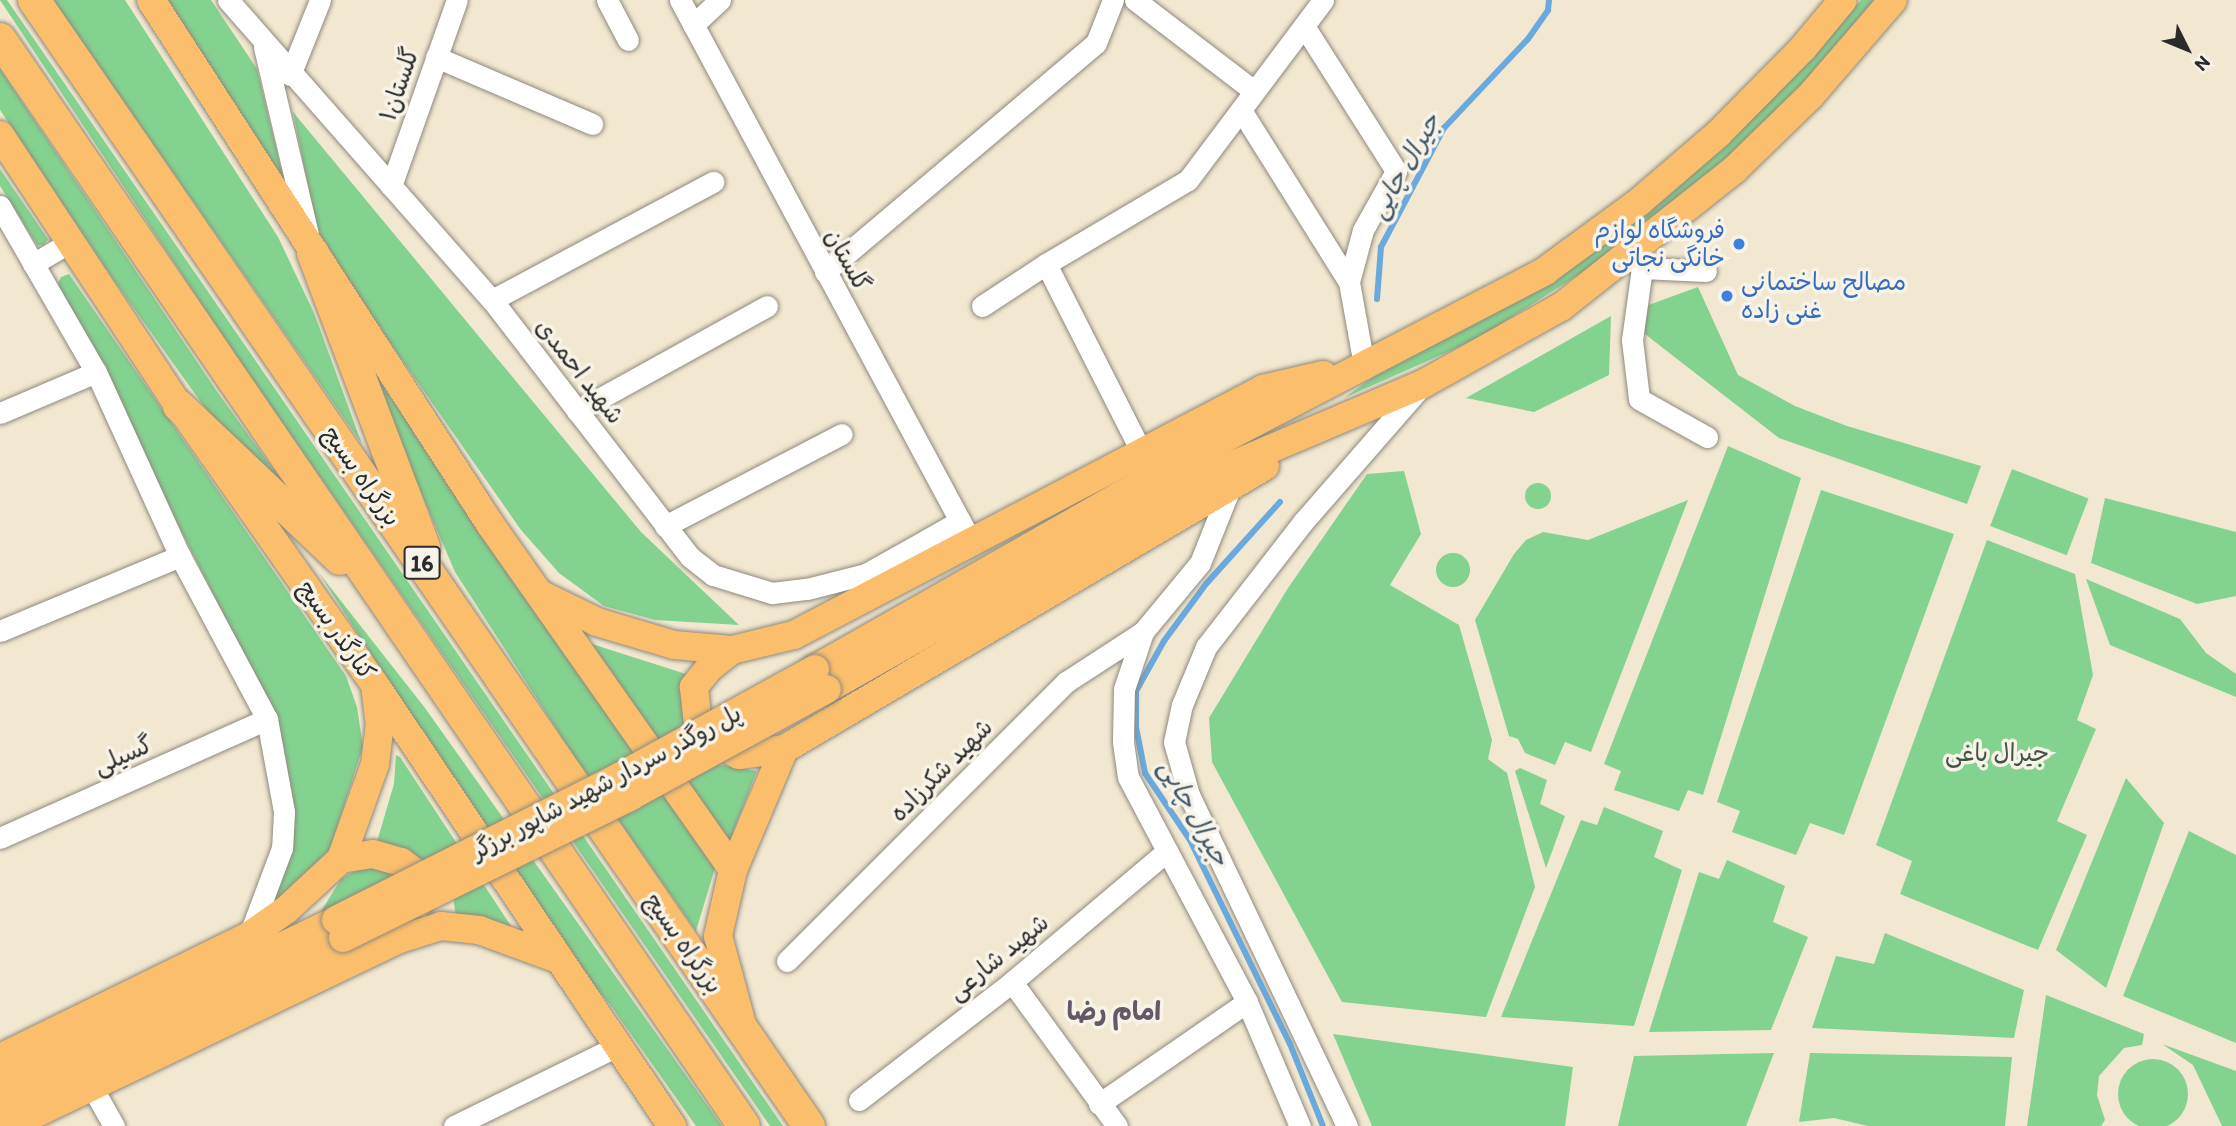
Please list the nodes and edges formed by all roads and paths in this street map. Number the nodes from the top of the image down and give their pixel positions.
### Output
1 (34, 0) edge
2 (151, 0) edge
3 (228, 0) edge
4 (320, 0) edge
5 (457, 0) edge
6 (607, 0) edge
7 (680, 0) edge
8 (720, 0) edge
9 (1112, 0) edge
10 (1135, 0) edge
11 (1323, 0) edge
12 (1843, 0) edge
13 (1893, 0) edge
14 (693, 25) junction
15 (1304, 26) junction
16 (0, 39) edge
17 (628, 40) dead end
18 (263, 44) junction
19 (436, 57) junction
20 (290, 75) junction
21 (1255, 91) junction
22 (1241, 110) junction
23 (592, 124) dead end
24 (0, 135) edge
25 (713, 182) dead end
26 (391, 186) junction
27 (0, 206) edge
28 (70, 242) junction
29 (313, 253) junction
30 (1636, 262) junction
31 (33, 264) junction
32 (1046, 264) junction
33 (1706, 271) dead end
34 (825, 272) junction
35 (1349, 282) junction
36 (492, 300) junction
37 (767, 306) dead end
38 (982, 306) dead end
39 (1364, 365) junction
40 (96, 372) junction
41 (1423, 384) junction
42 (179, 406) junction
43 (578, 411) junction
44 (0, 413) edge
45 (1339, 420) junction
46 (842, 434) dead end
47 (1707, 437) dead end
48 (1142, 453) junction
49 (1230, 488) junction
50 (665, 526) junction
51 (966, 532) junction
52 (180, 556) junction
53 (437, 584) junction
54 (540, 594) junction
55 (384, 602) junction
56 (0, 632) edge
57 (1143, 632) junction
58 (732, 650) junction
59 (821, 679) junction
60 (375, 685) junction
61 (267, 719) junction
62 (784, 749) junction
63 (0, 838) edge
64 (1167, 851) junction
65 (341, 859) junction
66 (733, 870) junction
67 (339, 930) junction
68 (249, 936) junction
69 (400, 939) junction
70 (555, 958) junction
71 (787, 961) dead end
72 (1012, 982) junction
73 (1247, 1002) junction
74 (743, 1029) junction
75 (617, 1046) junction
76 (0, 1058) edge
77 (0, 1082) edge
78 (92, 1087) junction
79 (859, 1100) dead end
80 (1099, 1104) junction
81 (0, 1108) edge
82 (664, 1123) edge
83 (9, 1126) edge
84 (114, 1126) edge
85 (454, 1126) edge
86 (744, 1126) edge
87 (809, 1126) edge
88 (1117, 1126) edge
89 (1300, 1126) edge
90 (1348, 1126) edge

1 - 53 highway, بزرگراه بسیج / 16
2 - 29 main road
3 - 18 street, شهید احمدی
4 - 20 street
5 - 19 street, گلستان۱
6 - 17 street
7 - 14 street, گلستان
8 - 14 street
9 - 34 street
10 - 21 street
11 - 15 street
12 - 39 main road
13 - 30 main road
14 - 34 street, گلستان
15 - 21 street
15 - 35 street
16 - 55 highway, 16
18 - 20 street, شهید احمدی
18 - 29 street
19 - 23 street
19 - 26 street, گلستان۱
20 - 26 street, شهید احمدی
21 - 22 street
22 - 32 street
22 - 35 street
24 - 28 main road, کنارگذر بسیج
25 - 36 street
26 - 36 street, شهید احمدی
27 - 31 street
28 - 31 street
28 - 42 main road, کنارگذر بسیج
29 - 53 highway
29 - 54 main road
30 - 33 street
30 - 41 main road
30 - 47 street
31 - 40 street
32 - 38 street
32 - 48 street
34 - 51 street, گلستان
35 - 39 street
36 - 43 street, شهید احمدی
37 - 43 street
39 - 48 main road
39 - 59 main road, پل روگذر سردار شهید شاپور برزگر
40 - 44 street
40 - 52 street
41 - 45 main road
41 - 90 street
42 - 55 highway
42 - 60 main road, کنارگذر بسیج
43 - 50 street, شهید احمدی
45 - 49 main road
45 - 59 main road, پل روگذر سردار شهید شاپور برزگر
46 - 50 street
48 - 51 main road
49 - 57 street
49 - 62 main road
50 - 51 street, شهید احمدی
51 - 58 main road
52 - 56 street
52 - 61 street
53 - 74 highway, بزرگراه بسیج / 16
54 - 58 main road
54 - 66 main road
55 - 86 highway, 16
57 - 64 street
57 - 71 street, شهید شکرزاده
58 - 62 main road
59 - 67 main road, پل روگذر سردار شهید شاپور برزگر, bridge
60 - 65 main road
60 - 70 main road, کنارگذر بسیج
61 - 63 street, گسیلی
61 - 68 street
62 - 66 main road
64 - 72 street, شهید شارعی
64 - 73 street
65 - 68 main road
65 - 69 main road
66 - 74 main road
67 - 77 main road, پل روگذر سردار شهید شاپور برزگر
67 - 81 main road, پل روگذر سردار شهید شاپور برزگر
68 - 76 main road
69 - 70 main road
69 - 78 main road
70 - 75 main road, کنارگذر بسیج
72 - 79 street, شهید شارعی
72 - 80 street
73 - 80 street
73 - 89 street
74 - 87 highway, بزرگراه بسیج / 16
75 - 82 main road, کنارگذر بسیج
75 - 85 street
78 - 83 main road
78 - 84 street
80 - 88 street

